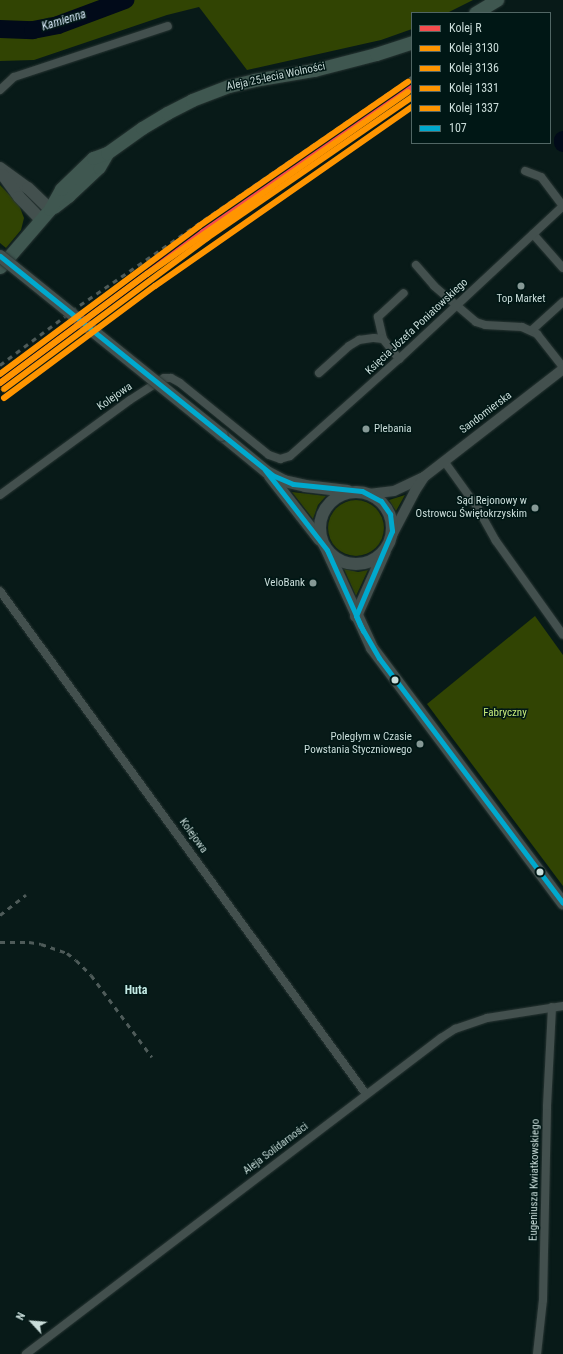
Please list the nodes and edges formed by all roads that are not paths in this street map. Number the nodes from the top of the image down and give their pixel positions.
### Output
1 (497, 0) edge
2 (477, 12) edge
3 (168, 26) dead end
4 (411, 42) edge
5 (0, 90) edge
6 (0, 169) edge
7 (525, 171) dead end
8 (563, 206) edge
9 (50, 209) junction
10 (40, 220) junction
11 (533, 234) junction
12 (0, 256) edge
13 (416, 265) dead end
14 (0, 268) edge
15 (563, 268) edge
16 (404, 293) dead end
17 (563, 302) edge
18 (456, 306) junction
19 (532, 330) junction
20 (383, 339) junction
21 (399, 359) junction
22 (563, 368) edge
23 (319, 373) dead end
24 (283, 459) joint
25 (444, 461) junction
26 (267, 472) junction
27 (424, 477) junction
28 (351, 491) junction
29 (369, 494) junction
30 (0, 495) edge
31 (388, 544) junction
32 (324, 545) junction
33 (0, 591) edge
34 (356, 616) junction
35 (560, 626) edge
36 (563, 635) edge
37 (563, 903) edge
38 (559, 1006) edge
39 (366, 1094) junction
40 (26, 1354) edge
41 (537, 1354) edge

1 - 2 main road
3 - 5 street
4 - 9 main road, Aleja 25-lecia Wolności
6 - 9 main road
6 - 10 main road
7 - 8 street
8 - 11 street, Księcia Józefa Poniatowskiego
9 - 10 main road, Aleja 25-lecia Wolności
10 - 14 main road, Aleja 25-lecia Wolności
11 - 15 street
11 - 18 street, Księcia Józefa Poniatowskiego
12 - 26 main road, bridge
13 - 18 street
16 - 20 street
17 - 19 street
18 - 19 street
18 - 21 street, Księcia Józefa Poniatowskiego
19 - 22 street
20 - 21 street
20 - 23 street
21 - 24 street, Księcia Józefa Poniatowskiego
22 - 25 street, Sandomierska
24 - 30 street, Kolejowa
25 - 27 street, Sandomierska
25 - 35 street
26 - 28 main road
26 - 32 main road
27 - 29 street, Sandomierska
27 - 31 street, Sandomierska
28 - 29 main road
28 - 32 main road
29 - 31 main road
31 - 32 main road
31 - 34 main road
32 - 34 main road
33 - 39 street, Kolejowa
34 - 37 main road
35 - 36 street
38 - 39 street, Aleja Solidarności
38 - 41 street, Eugeniusza Kwiatkowskiego
39 - 40 street, Aleja Solidarności

